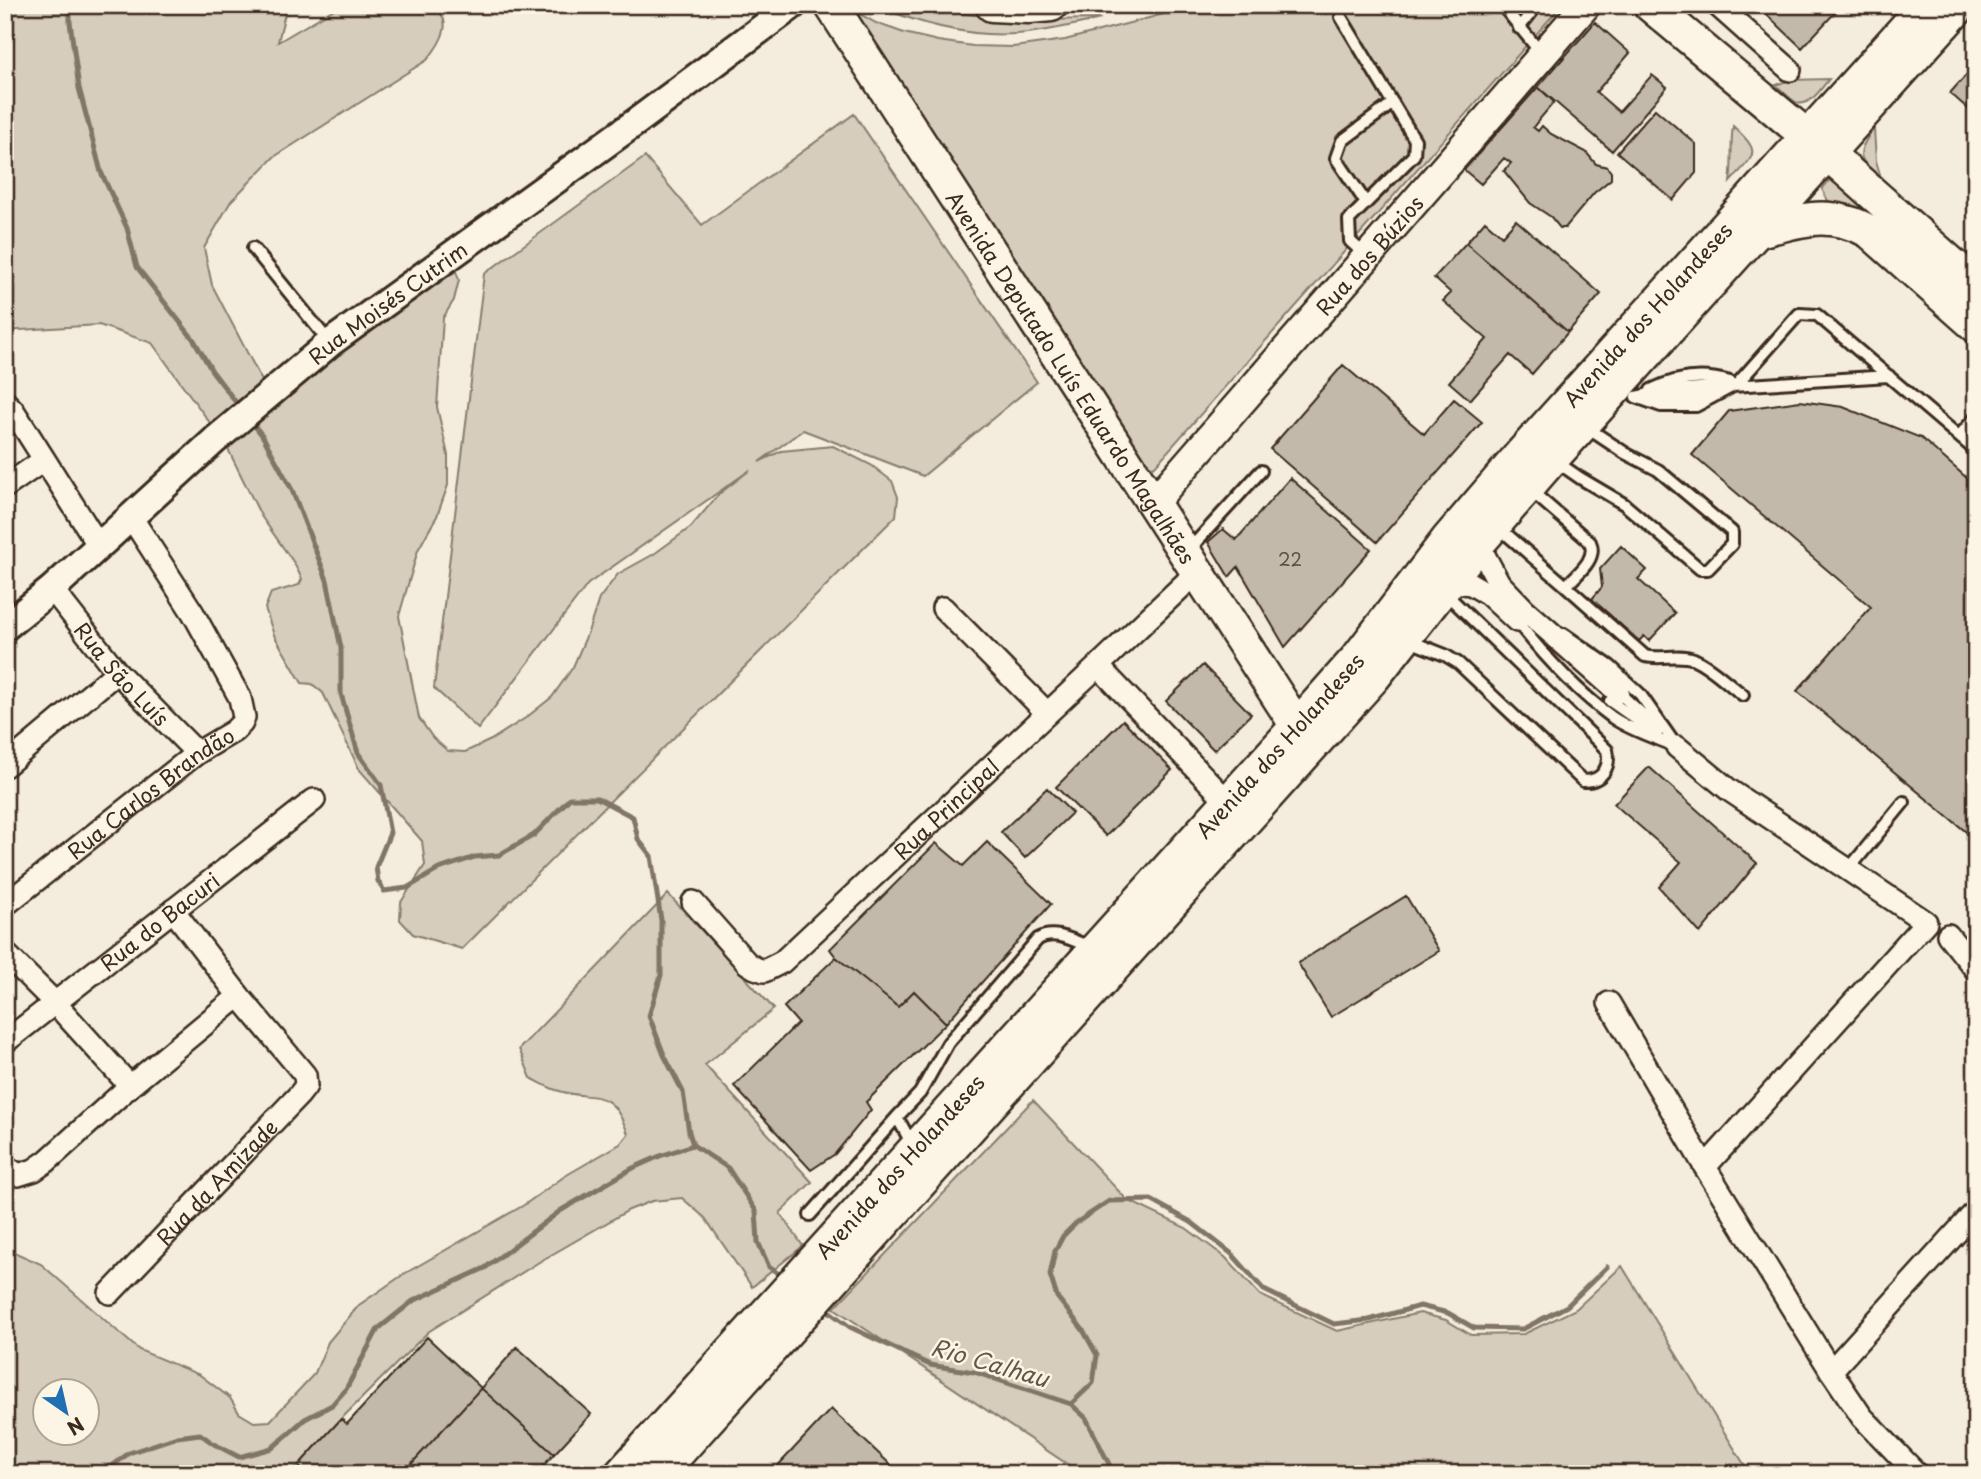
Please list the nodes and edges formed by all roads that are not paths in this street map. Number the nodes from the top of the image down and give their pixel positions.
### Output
1 (793, 5) edge
2 (831, 5) edge
3 (992, 5) edge
4 (1051, 5) edge
5 (1502, 5) edge
6 (1537, 5) edge
7 (1586, 5) edge
8 (1650, 5) edge
9 (1717, 5) edge
10 (1926, 5) edge
11 (1961, 5) edge
12 (1340, 18) dead end
13 (1520, 28) junction
14 (1542, 55) junction
15 (1790, 71) dead end
16 (1393, 103) junction
17 (1817, 145) junction
18 (1366, 203) junction
19 (1756, 232) junction
20 (253, 248) dead end
21 (1367, 257) junction
22 (1976, 285) edge
23 (1975, 333) edge
24 (330, 343) junction
25 (1889, 376) junction
26 (1737, 384) junction
27 (1621, 397) junction
28 (5, 402) edge
29 (1976, 417) edge
30 (1582, 424) junction
31 (1959, 436) junction
32 (1976, 452) edge
33 (1552, 459) junction
34 (44, 460) junction
35 (1261, 471) dead end
36 (5, 487) edge
37 (1527, 487) junction
38 (1153, 503) junction
39 (131, 517) junction
40 (1486, 534) junction
41 (99, 546) junction
42 (1191, 563) junction
43 (1445, 585) junction
44 (1566, 586) junction
45 (52, 589) junction
46 (943, 608) dead end
47 (1514, 618) junction
48 (1541, 623) junction
49 (5, 627) edge
50 (1404, 639) junction
51 (1098, 666) junction
52 (117, 672) junction
53 (1743, 695) dead end
54 (1614, 696) junction
55 (1047, 713) junction
56 (1310, 730) junction
57 (1677, 747) junction
58 (197, 753) junction
59 (5, 766) edge
60 (314, 800) dead end
61 (1228, 802) junction
62 (1904, 802) dead end
63 (1848, 870) junction
64 (693, 902) dead end
65 (5, 905) edge
66 (173, 910) junction
67 (1926, 922) junction
68 (1948, 935) junction
69 (1095, 949) junction
70 (1976, 950) edge
71 (5, 953) edge
72 (1976, 970) edge
73 (239, 996) junction
74 (55, 1003) junction
75 (1609, 1003) dead end
76 (5, 1042) edge
77 (130, 1086) junction
78 (897, 1117) junction
79 (915, 1149) junction
80 (5, 1166) edge
81 (1705, 1167) junction
82 (1976, 1211) edge
83 (810, 1215) dead end
84 (821, 1273) junction
85 (110, 1293) dead end
86 (781, 1317) junction
87 (1831, 1371) junction
88 (621, 1474) edge
89 (659, 1474) edge
90 (1917, 1474) edge

1 - 24 street, Rua Moisés Cutrim
2 - 38 main road, Avenida Deputado Luís Eduardo Magalhães
3 - 4 main road
5 - 13 lane
6 - 13 lane
7 - 14 main road, Rua dos Búzios
8 - 17 main road
9 - 15 street
10 - 17 main road, Avenida dos Holandeses
11 - 17 main road, Avenida dos Holandeses
12 - 16 lane
13 - 14 lane
14 - 21 main road, Rua dos Búzios
16 - 18 lane
16 - 18 lane
17 - 19 main road, Avenida dos Holandeses
17 - 22 main road
17 - 56 main road, Avenida dos Holandeses
18 - 21 lane
19 - 23 main road
19 - 27 main road, Avenida dos Holandeses
20 - 24 lane
21 - 38 main road, Rua dos Búzios
24 - 39 street, Rua Moisés Cutrim
25 - 26 lane
25 - 26 lane
25 - 31 lane
26 - 27 lane
26 - 27 lane
27 - 30 main road, Avenida dos Holandeses
28 - 34 street
29 - 31 lane
30 - 33 main road, Avenida dos Holandeses
30 - 33 lane
31 - 32 lane
33 - 37 main road, Avenida dos Holandeses
34 - 36 street
34 - 41 street
35 - 42 lane
37 - 40 main road, Avenida dos Holandeses
37 - 44 lane
38 - 42 main road, Avenida Deputado Luís Eduardo Magalhães
39 - 41 street, Rua Moisés Cutrim
39 - 58 street, Rua Carlos Brandão
40 - 43 main road, Avenida dos Holandeses
40 - 44 lane
40 - 48 street
41 - 45 street, Rua Moisés Cutrim
42 - 51 street, Rua Principal
42 - 56 main road, Avenida Deputado Luís Eduardo Magalhães
43 - 47 street
43 - 50 main road, Avenida dos Holandeses
43 - 50 lane
44 - 53 lane
45 - 49 street, Rua Moisés Cutrim
45 - 52 street, Rua São Luís
46 - 55 street
47 - 54 street
47 - 57 lane
48 - 54 street
48 - 57 lane
50 - 56 main road, Avenida dos Holandeses
51 - 55 street, Rua Principal
51 - 61 street
52 - 58 street, Rua São Luís
52 - 59 street
54 - 57 lane
55 - 64 street, Rua Principal
56 - 61 main road, Avenida dos Holandeses
56 - 84 main road, Avenida dos Holandeses
57 - 63 street
58 - 65 street, Rua Carlos Brandão
60 - 66 street, Rua do Bacuri
61 - 69 main road, Avenida dos Holandeses
62 - 63 lane
63 - 67 street
66 - 73 street
66 - 74 street, Rua do Bacuri
67 - 68 lane
67 - 81 street
68 - 70 street
68 - 72 street
69 - 78 lane
69 - 79 main road, Avenida dos Holandeses
71 - 74 street
73 - 77 street
73 - 85 street, Rua da Amizade
74 - 76 street, Rua do Bacuri
74 - 77 street
75 - 81 street
77 - 80 street
78 - 79 lane
78 - 83 lane
79 - 84 main road, Avenida dos Holandeses
81 - 87 street
82 - 87 street
84 - 86 main road, Avenida dos Holandeses
86 - 88 main road, Avenida dos Holandeses
86 - 89 main road, Avenida dos Holandeses
87 - 90 street

